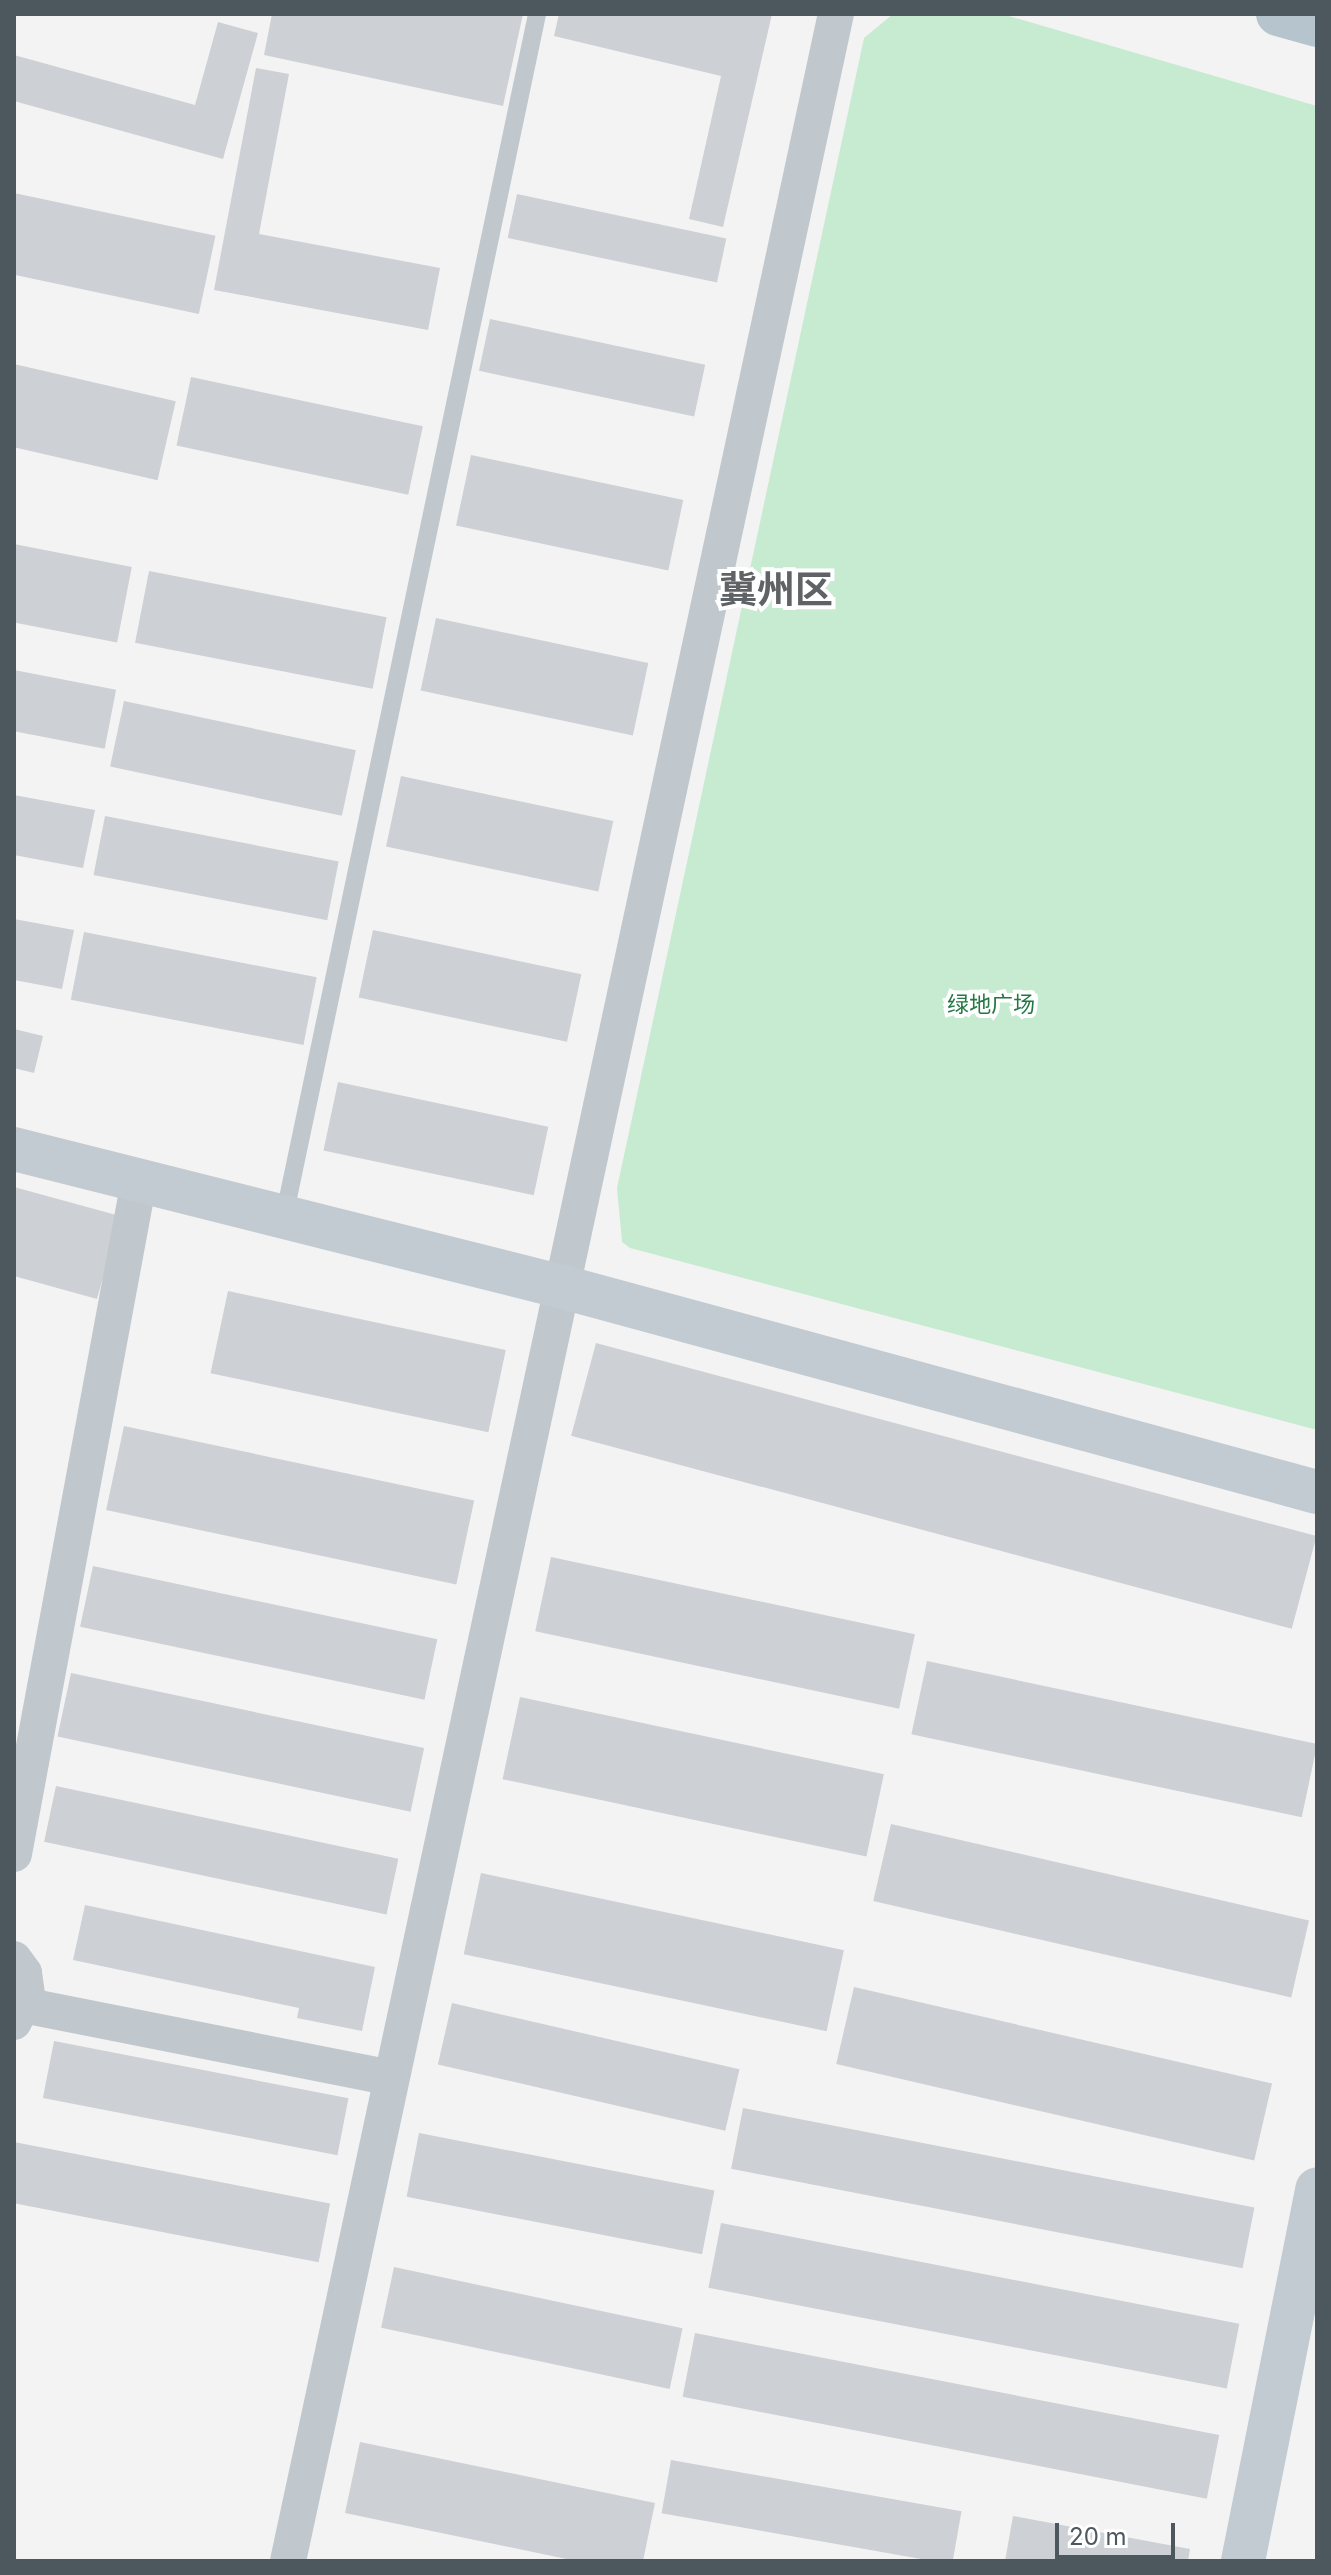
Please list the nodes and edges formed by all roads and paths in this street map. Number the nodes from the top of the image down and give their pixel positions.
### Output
1 (537, 14) edge
2 (836, 14) edge
3 (1278, 14) edge
4 (1317, 25) edge
5 (14, 1149) edge
6 (139, 1181) junction
7 (284, 1217) junction
8 (563, 1287) junction
9 (1317, 1492) edge
10 (14, 1854) edge
11 (14, 1959) edge
12 (19, 2014) edge
13 (390, 2078) junction
14 (1317, 2189) edge
15 (288, 2561) edge
16 (1243, 2561) edge

1 - 7 lane
2 - 8 street
3 - 4 main road
5 - 6 street
6 - 7 street
6 - 10 street
7 - 8 street
8 - 9 street
8 - 13 street
11 - 12 street
12 - 13 street
13 - 15 street
14 - 16 street

